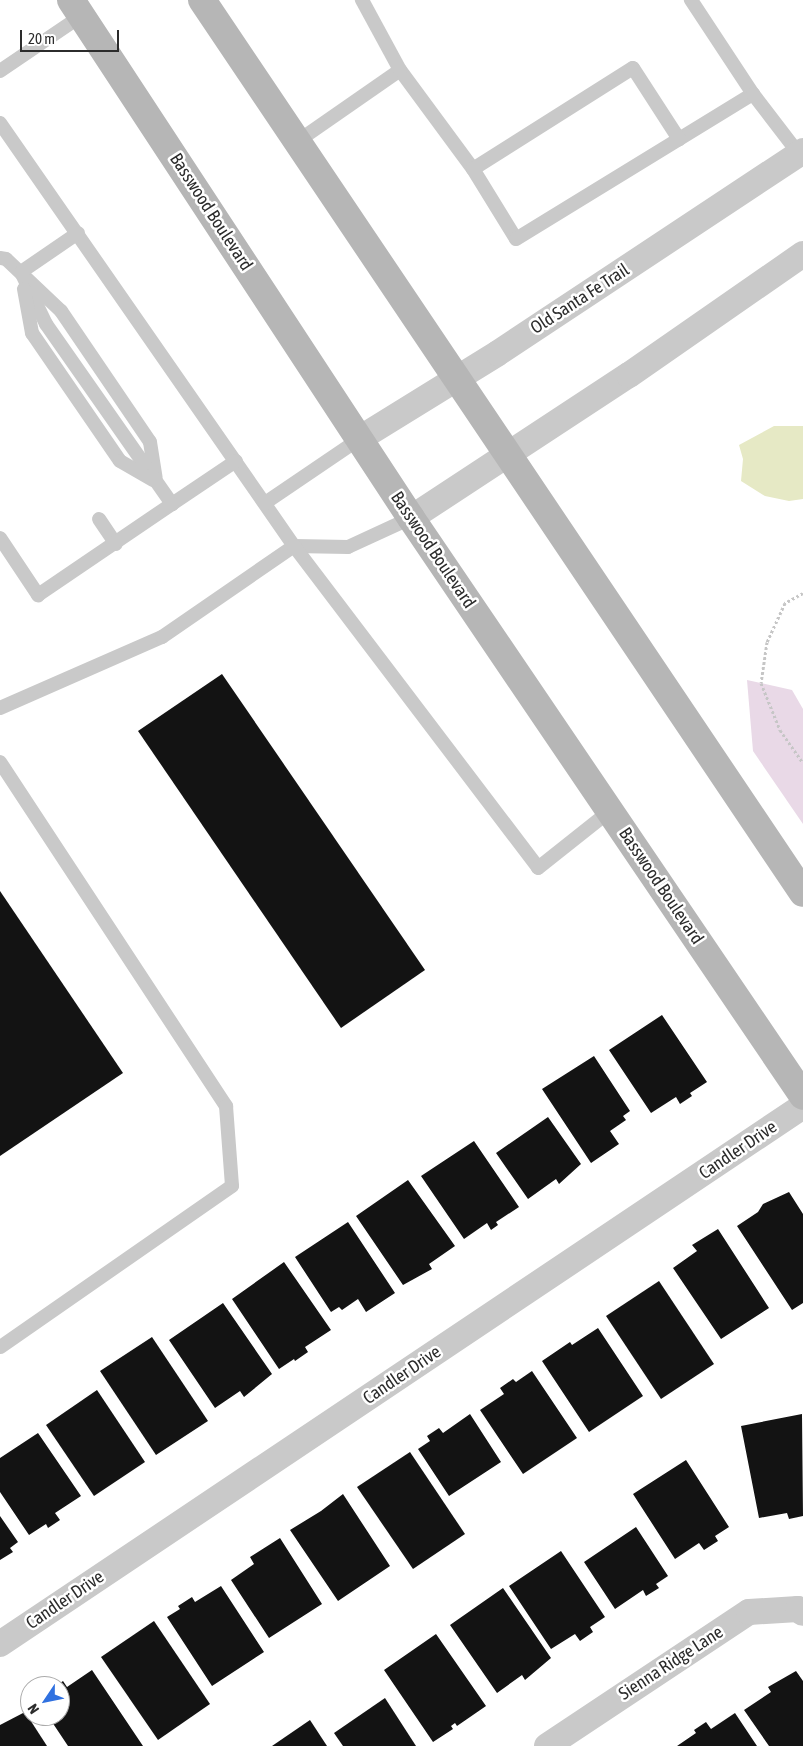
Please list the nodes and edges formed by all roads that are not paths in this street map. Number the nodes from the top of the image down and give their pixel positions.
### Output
1 (202, 0) edge
2 (362, 0) edge
3 (691, 0) edge
4 (76, 8) edge
5 (400, 70) junction
6 (0, 71) edge
7 (753, 94) junction
8 (0, 123) edge
9 (679, 140) junction
10 (298, 141) junction
11 (802, 155) edge
12 (473, 170) junction
13 (78, 233) junction
14 (803, 254) edge
15 (0, 258) edge
16 (22, 272) junction
17 (456, 380) junction
18 (359, 439) junction
19 (506, 455) junction
20 (236, 461) junction
21 (156, 482) junction
22 (264, 503) junction
23 (172, 504) junction
24 (411, 518) junction
25 (99, 520) dead end
26 (0, 538) edge
27 (116, 544) junction
28 (294, 546) junction
29 (0, 708) edge
30 (1, 766) edge
31 (610, 811) junction
32 (803, 893) edge
33 (803, 1096) edge
34 (803, 1106) edge
35 (0, 1347) edge
36 (803, 1613) edge
37 (0, 1644) edge
38 (547, 1746) edge

1 - 10 main road
2 - 5 lane
3 - 7 lane
4 - 6 lane
4 - 18 main road, Basswood Boulevard
5 - 10 lane
5 - 12 lane
7 - 9 lane
7 - 11 lane
8 - 13 lane
9 - 12 lane
9 - 12 lane
10 - 17 main road
11 - 17 street, Old Santa Fe Trail
13 - 16 lane
13 - 20 lane
14 - 19 street
15 - 16 lane
16 - 21 lane
16 - 21 lane
17 - 18 street, Old Santa Fe Trail
17 - 19 main road
18 - 22 lane
18 - 24 main road, Basswood Boulevard
19 - 24 street
19 - 32 main road
20 - 22 lane
20 - 23 lane
21 - 23 lane
22 - 28 lane
23 - 27 lane
24 - 28 lane
24 - 31 main road, Basswood Boulevard
25 - 27 lane
26 - 27 lane
28 - 29 lane
28 - 31 lane
30 - 35 lane
31 - 33 main road, Basswood Boulevard
34 - 37 street, Candler Drive
36 - 38 street, Sienna Ridge Lane

